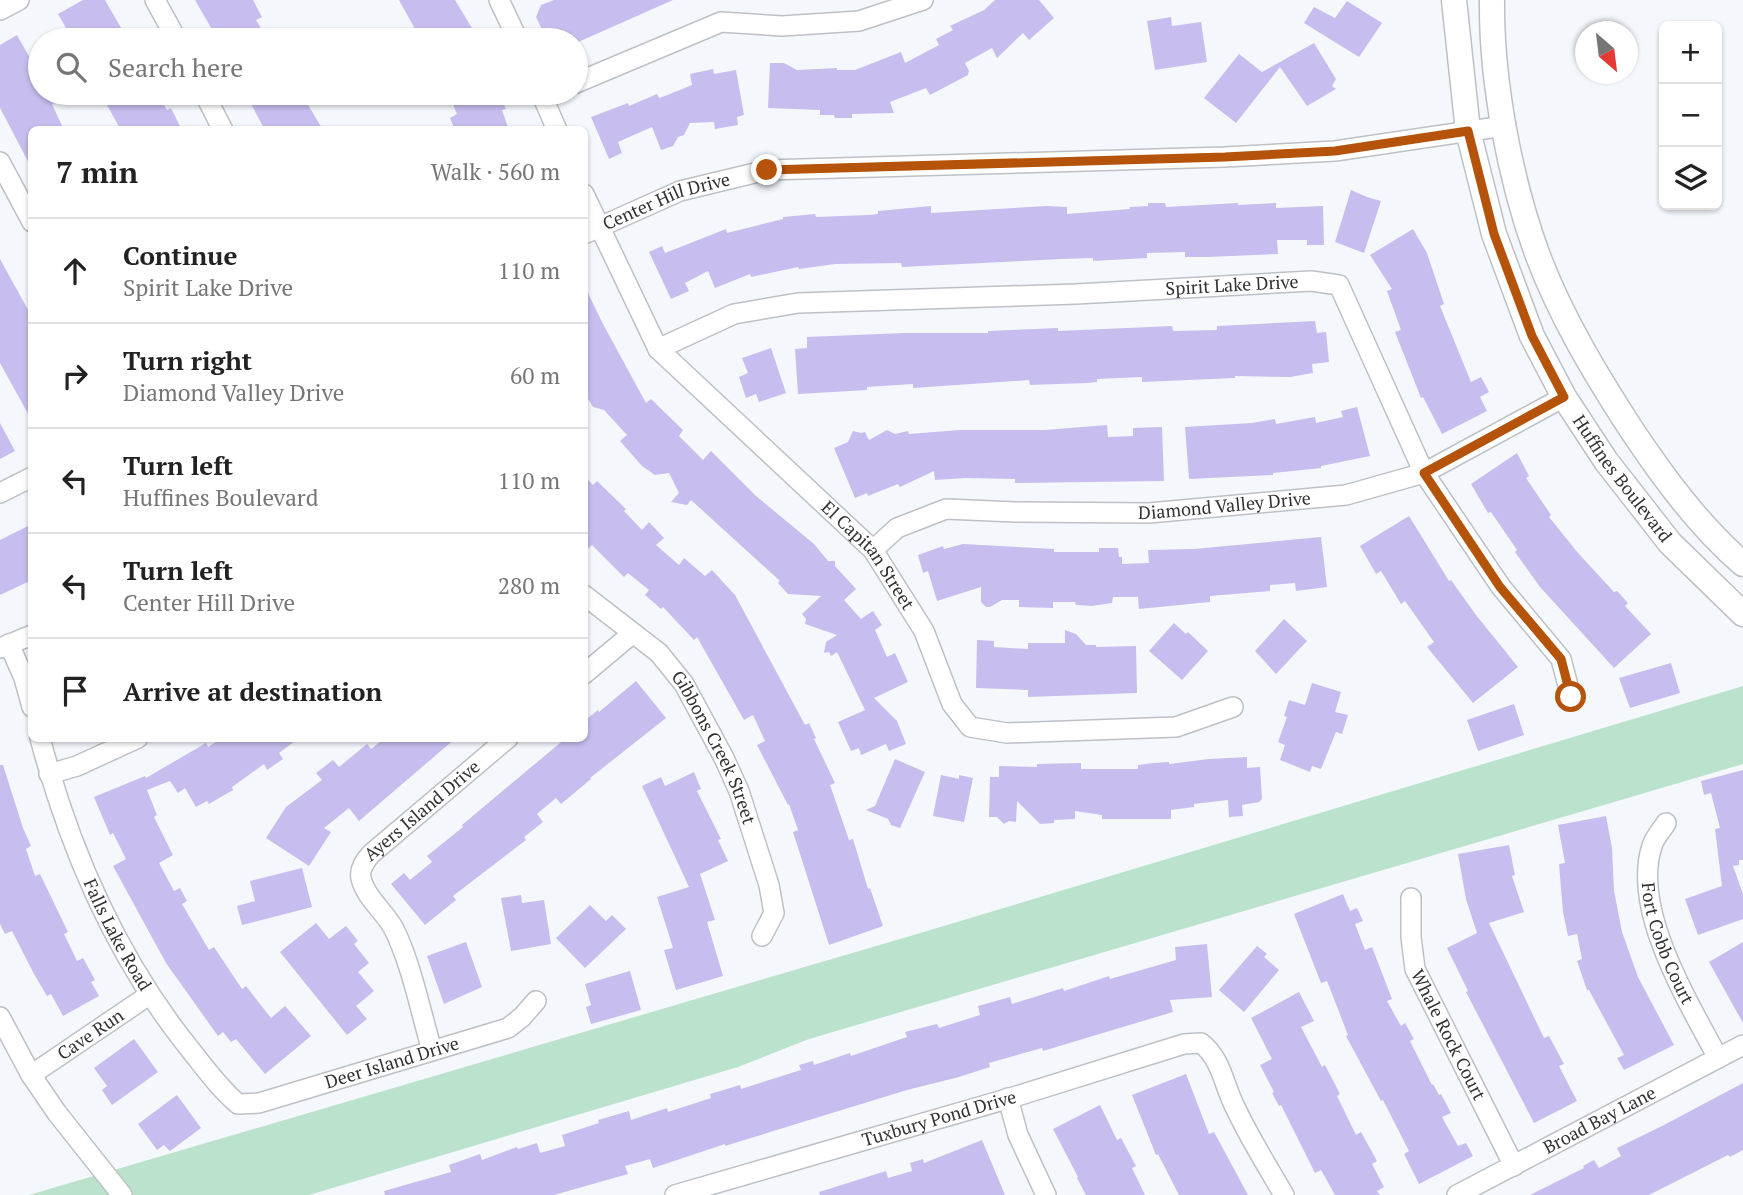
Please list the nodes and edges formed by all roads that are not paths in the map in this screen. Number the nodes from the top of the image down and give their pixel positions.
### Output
1 (19, 0) edge
2 (155, 0) edge
3 (499, 0) edge
4 (923, 0) edge
5 (1454, 0) edge
6 (1492, 0) edge
7 (0, 10) edge
8 (170, 28) edge
9 (512, 28) edge
10 (588, 78) edge
11 (210, 105) edge
12 (549, 105) edge
13 (221, 126) edge
14 (556, 126) edge
15 (1504, 126) junction
16 (1468, 131) junction
17 (0, 162) edge
18 (588, 212) edge
19 (28, 214) edge
20 (592, 230) edge
21 (657, 349) junction
22 (1564, 397) junction
23 (1424, 473) junction
24 (28, 479) edge
25 (0, 493) edge
26 (873, 550) junction
27 (1743, 564) edge
28 (588, 598) edge
29 (1743, 614) edge
30 (633, 633) junction
31 (28, 637) edge
32 (5, 646) edge
33 (588, 671) edge
34 (28, 692) edge
35 (1571, 697) dead end
36 (1233, 707) dead end
37 (41, 742) edge
38 (129, 742) edge
39 (503, 742) edge
40 (49, 774) junction
41 (1666, 822) dead end
42 (1411, 898) dead end
43 (762, 936) dead end
44 (149, 995) junction
45 (536, 1001) dead end
46 (0, 1017) edge
47 (1743, 1045) edge
48 (432, 1050) junction
49 (1718, 1058) junction
50 (31, 1074) junction
51 (1008, 1098) junction
52 (238, 1104) joint
53 (1514, 1166) junction
54 (122, 1195) edge
55 (675, 1195) edge
56 (1046, 1195) edge
57 (1284, 1195) edge
58 (1458, 1195) edge

1 - 7 street
2 - 8 street
3 - 9 street
4 - 10 street
5 - 16 main road, Huffines Boulevard
6 - 15 main road, Huffines Boulevard
11 - 13 street
12 - 14 street
15 - 16 street, Center Hill Drive
15 - 27 main road, Huffines Boulevard
16 - 20 street, Center Hill Drive
16 - 22 main road, Huffines Boulevard
17 - 19 street
18 - 20 street, El Capitan Street
20 - 21 street, El Capitan Street
21 - 23 street, Spirit Lake Drive
21 - 26 street, El Capitan Street
22 - 23 street, Diamond Valley Drive
22 - 29 main road, Huffines Boulevard
23 - 26 street, Diamond Valley Drive
23 - 35 street, Spirit Lake Drive
24 - 25 street
26 - 36 street, El Capitan Street
28 - 30 street, Gibbons Creek Street
30 - 33 street
30 - 43 street, Gibbons Creek Street
31 - 32 street
32 - 34 street
37 - 40 street, Falls Lake Road
38 - 40 street
39 - 48 street, Ayers Island Drive
40 - 44 street, Falls Lake Road
41 - 49 street, Fort Cobb Court
42 - 53 street, Whale Rock Court
44 - 50 street, Cave Run
44 - 52 street, Falls Lake Road
45 - 48 street, Deer Island Drive
46 - 50 street
47 - 49 street, Broad Bay Lane
48 - 52 street, Deer Island Drive
49 - 53 street, Broad Bay Lane
50 - 54 street
51 - 55 street, Tuxbury Pond Drive
51 - 56 street
51 - 57 street, Tuxbury Pond Drive
53 - 58 street, Broad Bay Lane

